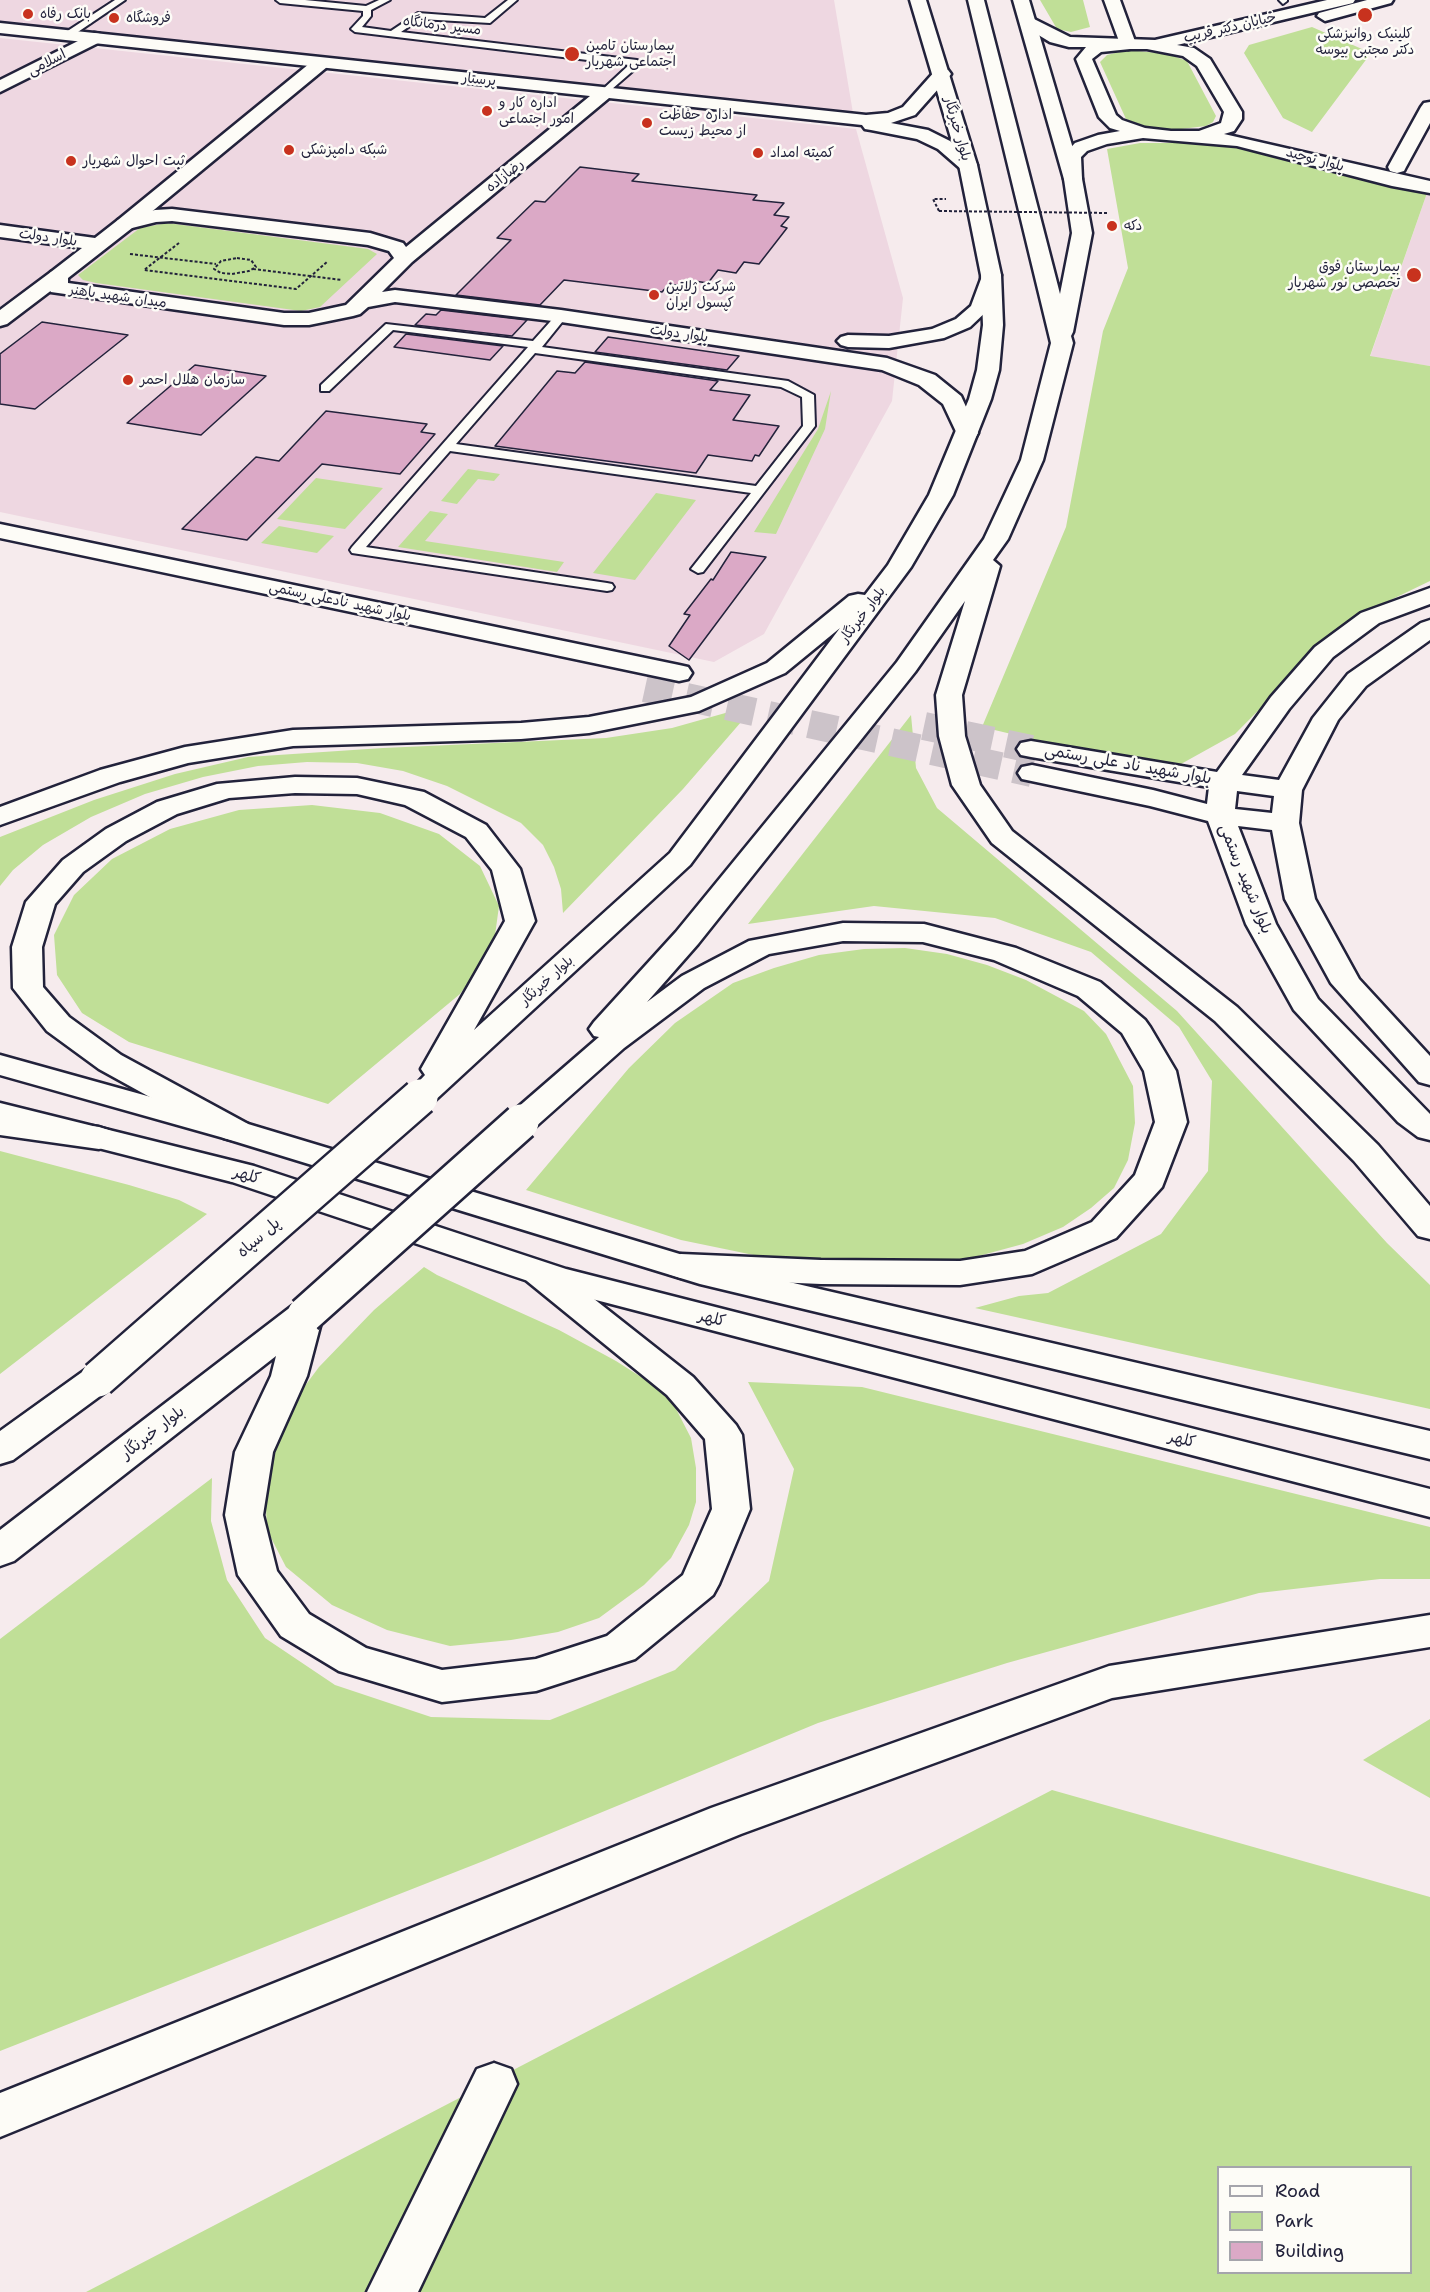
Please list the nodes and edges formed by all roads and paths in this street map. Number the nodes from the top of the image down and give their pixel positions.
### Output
1 (122, 0) edge
2 (280, 0) edge
3 (386, 0) edge
4 (513, 0) edge
5 (918, 0) edge
6 (976, 0) edge
7 (1021, 0) edge
8 (1112, 0) edge
9 (1347, 0) edge
10 (1385, 0) edge
11 (367, 9) junction
12 (1028, 22) junction
13 (0, 28) edge
14 (393, 33) junction
15 (66, 36) junction
16 (94, 38) junction
17 (1128, 44) junction
18 (1147, 44) junction
19 (321, 63) junction
20 (1204, 63) junction
21 (942, 74) junction
22 (0, 87) edge
23 (604, 93) junction
24 (1430, 107) edge
25 (1233, 112) junction
26 (831, 118) junction
27 (1250, 122) dead end
28 (1268, 130) dead end
29 (1143, 133) junction
30 (1200, 136) junction
31 (968, 165) junction
32 (1397, 167) junction
33 (1430, 175) edge
34 (1073, 179) junction
35 (1430, 187) edge
36 (933, 199) dead end
37 (1109, 213) dead end
38 (125, 224) junction
39 (0, 231) edge
40 (188, 244) dead end
41 (0, 245) edge
42 (90, 250) junction
43 (159, 257) junction
44 (316, 260) dead end
45 (216, 264) junction
46 (399, 264) junction
47 (253, 269) junction
48 (991, 275) junction
49 (58, 276) junction
50 (311, 276) junction
51 (378, 285) junction
52 (361, 302) junction
53 (561, 316) junction
54 (0, 320) edge
55 (1062, 343) junction
56 (535, 347) junction
57 (888, 353) junction
58 (325, 388) dead end
59 (967, 433) junction
60 (448, 447) junction
61 (759, 490) junction
62 (0, 531) edge
63 (996, 539) junction
64 (0, 548) edge
65 (899, 567) junction
66 (698, 569) dead end
67 (607, 587) dead end
68 (1430, 595) edge
69 (1430, 628) edge
70 (679, 673) tunnel mouth
71 (645, 688) tunnel mouth
72 (1224, 781) junction
73 (1288, 790) junction
74 (1220, 816) junction
75 (0, 817) edge
76 (1285, 823) junction
77 (0, 1065) edge
78 (1430, 1075) edge
79 (420, 1097) junction
80 (0, 1113) edge
81 (521, 1122) junction
82 (0, 1125) edge
83 (1430, 1130) edge
84 (236, 1131) junction
85 (99, 1138) junction
86 (1430, 1228) edge
87 (681, 1266) junction
88 (539, 1273) junction
89 (305, 1315) junction
90 (99, 1379) junction
91 (0, 1426) edge
92 (1430, 1445) edge
93 (0, 1450) edge
94 (1430, 1503) edge
95 (0, 1551) edge
96 (1430, 1631) edge
97 (494, 2084) dead end
98 (0, 2115) edge
99 (392, 2292) edge

1 - 15 lane
2 - 11 lane
3 - 11 lane
4 - 14 lane
5 - 21 main road, بلوار خبرنگار
6 - 55 main road
7 - 12 main road
8 - 17 main road
9 - 18 main road, خیابان دکتر قریب
10 - 20 main road, خیابان دکتر قریب
11 - 14 lane, مسیر درمانگاه
12 - 17 main road
12 - 34 main road
13 - 15 main road, پرستار
14 - 23 lane, مسیر درمانگاه
15 - 16 main road, پرستار
16 - 19 main road, پرستار
16 - 22 main road, اسلامی
17 - 18 main road
17 - 29 main road
18 - 20 main road
19 - 23 main road, پرستار
19 - 38 main road
20 - 25 main road
21 - 26 main road, پرستار
21 - 31 main road, بلوار خبرنگار
23 - 26 main road, پرستار
23 - 46 main road, رضازاده
24 - 32 main road
25 - 27 main road
25 - 30 main road
26 - 31 main road
28 - 32 main road, بلوار توحید
29 - 30 main road, بلوار توحید
29 - 34 main road
30 - 35 main road, بلوار توحید
31 - 48 main road, بلوار خبرنگار
32 - 33 main road, بلوار توحید
34 - 55 main road
36 - 37 path, bridge
38 - 42 main road, میدان شهید باهنر
38 - 46 main road, میدان شهید باهنر
39 - 42 main road, بلوار دولت
40 - 43 path
41 - 42 main road, بلوار دولت
42 - 43 path
42 - 49 main road, میدان شهید باهنر
43 - 45 path
43 - 50 path
44 - 50 path
45 - 47 path
45 - 47 path
46 - 51 main road, میدان شهید باهنر
46 - 57 main road, بلوار دولت
47 - 50 path
48 - 57 main road, بلوار دولت
48 - 59 main road, بلوار خبرنگار
49 - 52 main road, میدان شهید باهنر
49 - 54 main road
50 - 51 path
51 - 52 main road, میدان شهید باهنر
52 - 53 main road, بلوار دولت
53 - 56 lane
53 - 57 main road, بلوار دولت
55 - 63 main road
56 - 58 lane
56 - 60 lane
56 - 61 lane
57 - 59 main road, بلوار دولت
59 - 65 main road, بلوار خبرنگار
60 - 61 lane
60 - 67 lane
61 - 66 lane
62 - 70 main road, بلوار شهید نادعلی رستمی
63 - 81 main road
63 - 86 main road
64 - 71 main road, بلوار شهید نادعلی رستمی
65 - 75 main road
65 - 79 main road, بلوار خبرنگار
68 - 72 main road, بلوار شهید رستمی
69 - 73 main road
72 - 73 main road, بلوار شهید ناد علی رستمی
72 - 74 main road, بلوار شهید رستمی
72 - 74 main road, بلوار شهید ناد علی رستمی
73 - 76 main road
74 - 76 main road, بلوار شهید ناد علی رستمی
74 - 83 main road, بلوار شهید رستمی
76 - 78 main road
77 - 84 main road
79 - 84 main road
79 - 90 main road, پل سپاه, bridge
80 - 85 main road, کلهر
81 - 87 main road
81 - 89 main road, bridge
82 - 85 main road
84 - 87 main road
85 - 88 main road, کلهر
87 - 92 main road
88 - 89 main road
88 - 94 main road, کلهر
89 - 95 main road, بلوار خبرنگار
90 - 91 main road
90 - 93 main road
96 - 98 main road
97 - 99 main road

